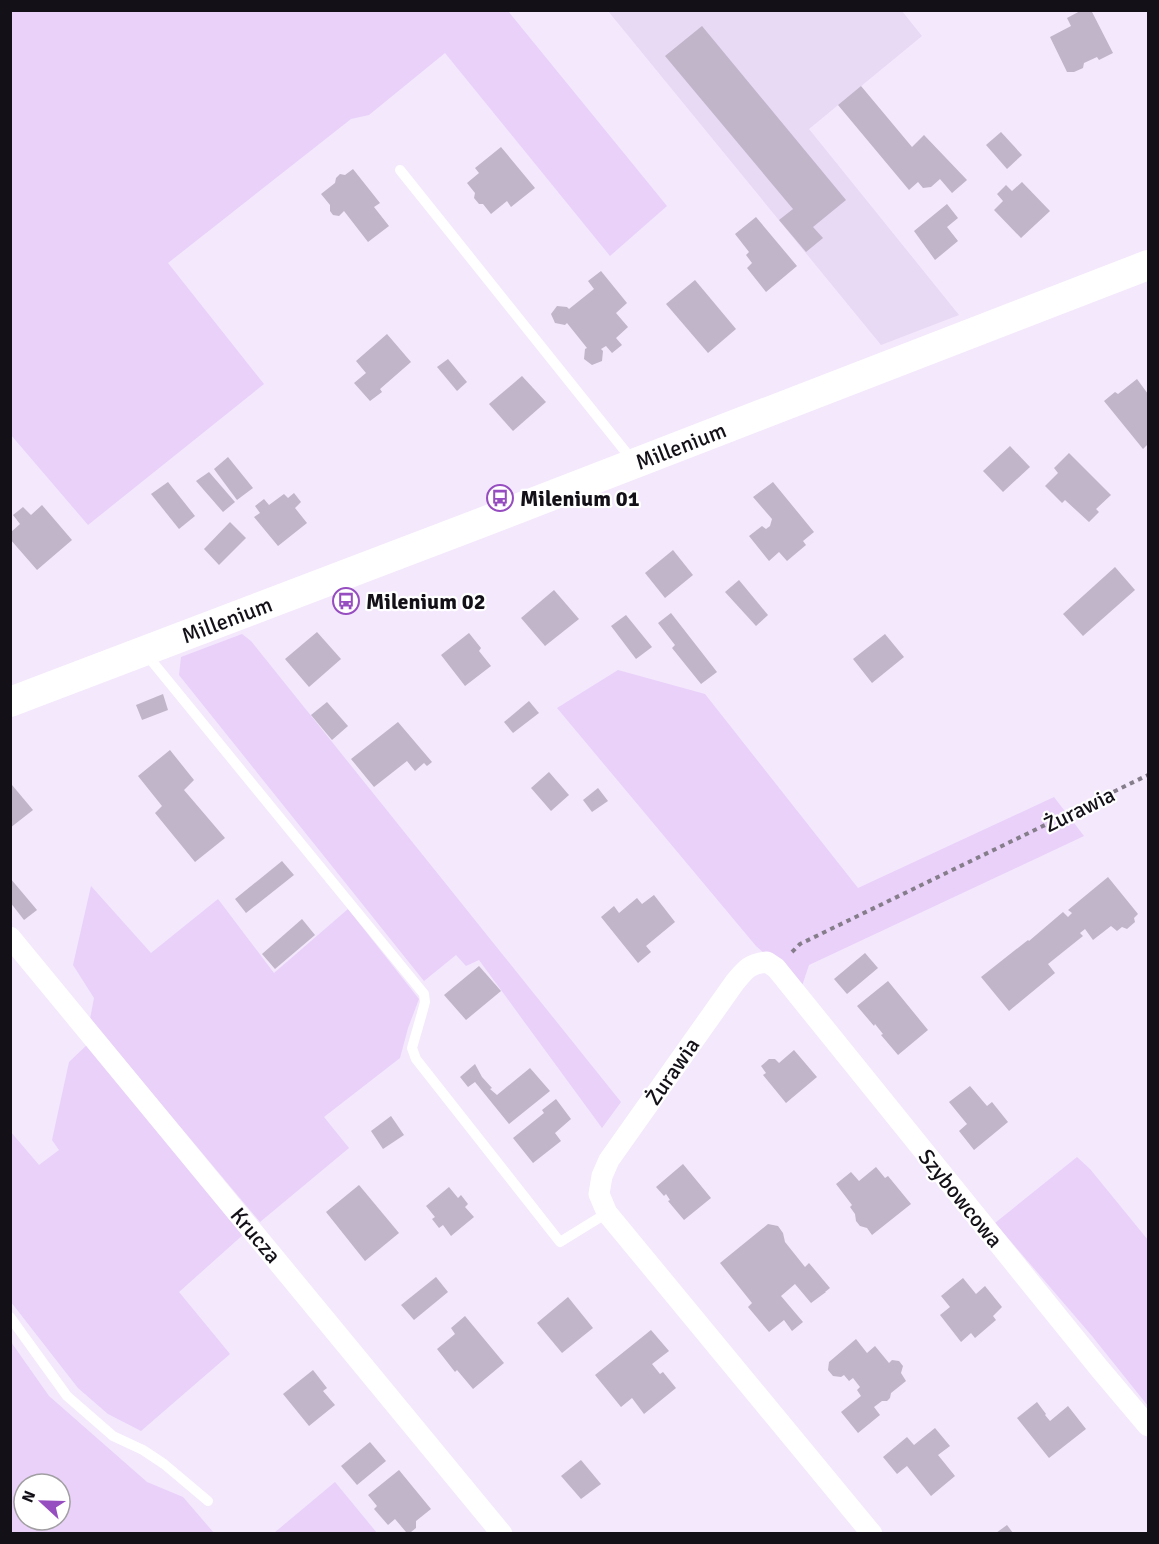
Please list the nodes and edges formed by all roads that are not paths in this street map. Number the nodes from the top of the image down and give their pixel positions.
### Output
1 (400, 170) dead end
2 (1149, 265) edge
3 (635, 463) junction
4 (143, 652) junction
5 (10, 702) edge
6 (10, 937) edge
7 (776, 968) joint
8 (607, 1213) junction
9 (10, 1317) edge
10 (1149, 1426) edge
11 (208, 1501) dead end
12 (502, 1533) edge
13 (872, 1533) edge

1 - 3 lane
2 - 3 street, Millenium
3 - 4 street, Millenium
4 - 5 street, Millenium
4 - 8 lane
6 - 12 street, Krucza
7 - 8 street, Żurawia
7 - 10 street, Szybowcowa
8 - 13 street, Żurawia
9 - 11 lane

